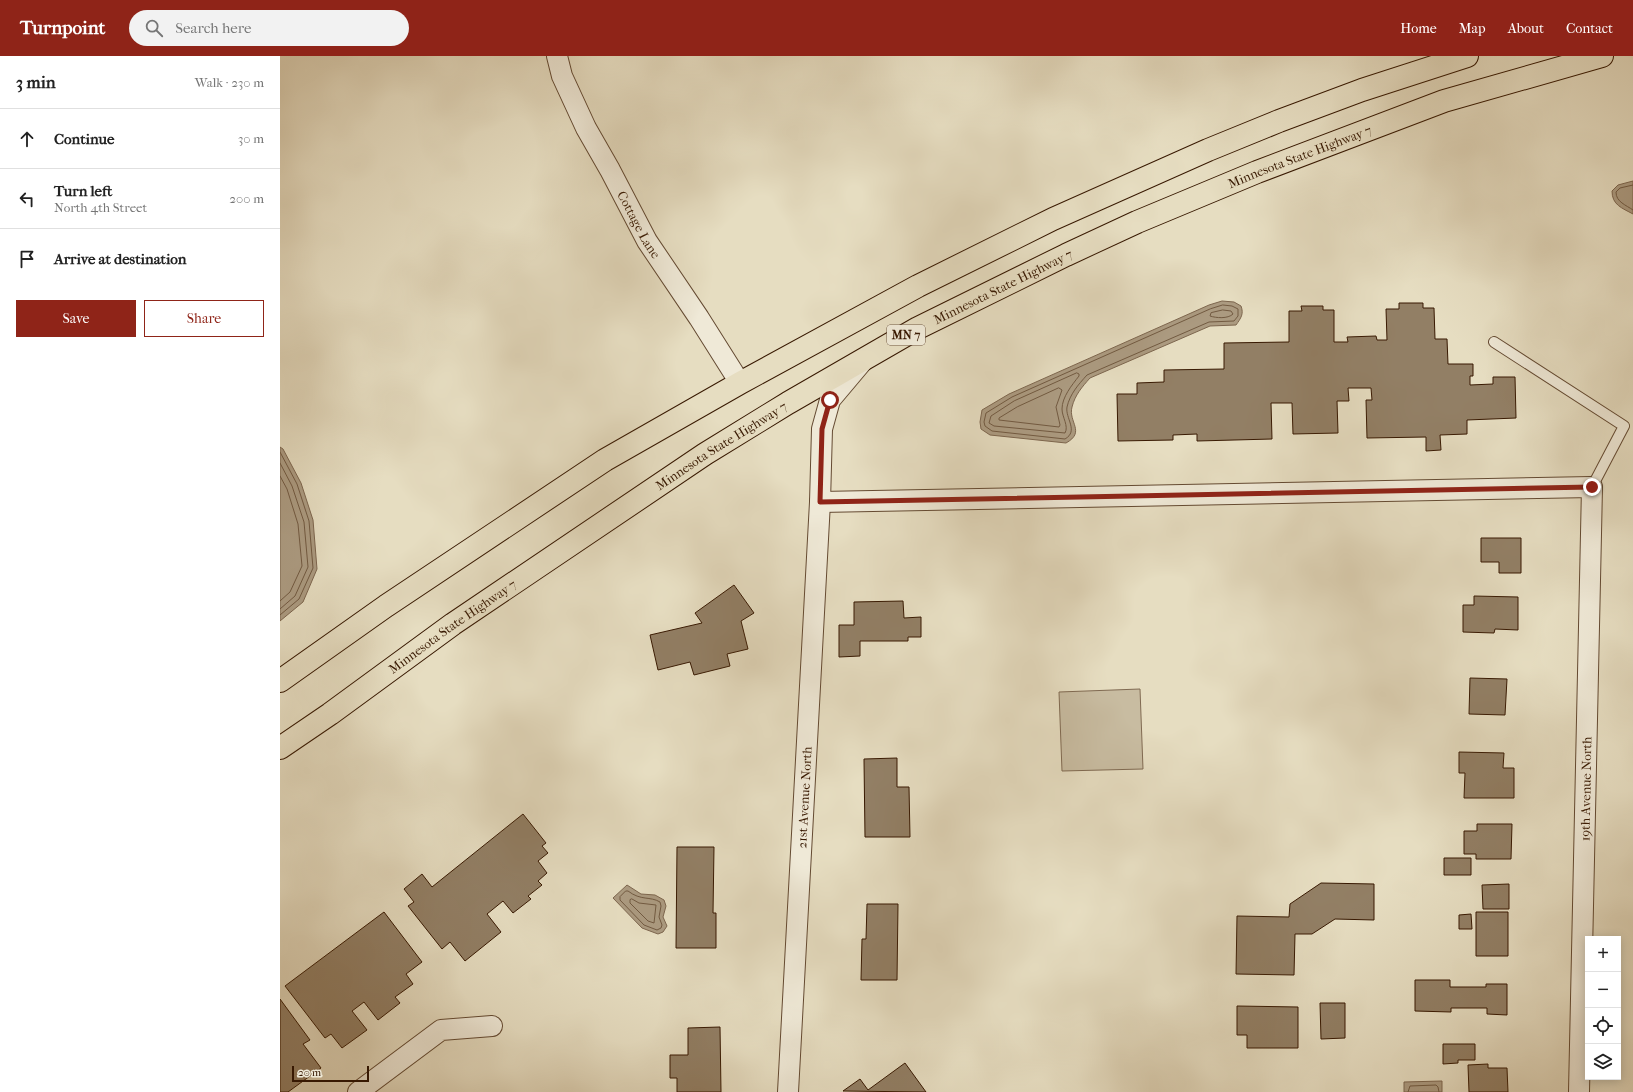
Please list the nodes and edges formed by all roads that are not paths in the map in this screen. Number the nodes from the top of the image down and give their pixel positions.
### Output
1 (557, 56) edge
2 (1467, 56) edge
3 (1602, 56) edge
4 (1494, 342) dead end
5 (866, 358) junction
6 (740, 383) junction
7 (1592, 487) junction
8 (820, 502) junction
9 (280, 681) edge
10 (280, 748) edge
11 (492, 1026) dead end
12 (358, 1092) edge
13 (788, 1092) edge
14 (1579, 1092) edge

1 - 6 street, Cottage Lane
2 - 6 highway
3 - 5 highway, Minnesota State Highway 7 / MN 7
4 - 7 lane
5 - 8 street, 21st Avenue North
5 - 10 highway, Minnesota State Highway 7 / MN 7
6 - 9 highway
7 - 8 street
7 - 14 street, 19th Avenue North
8 - 13 street, 21st Avenue North
11 - 12 street

